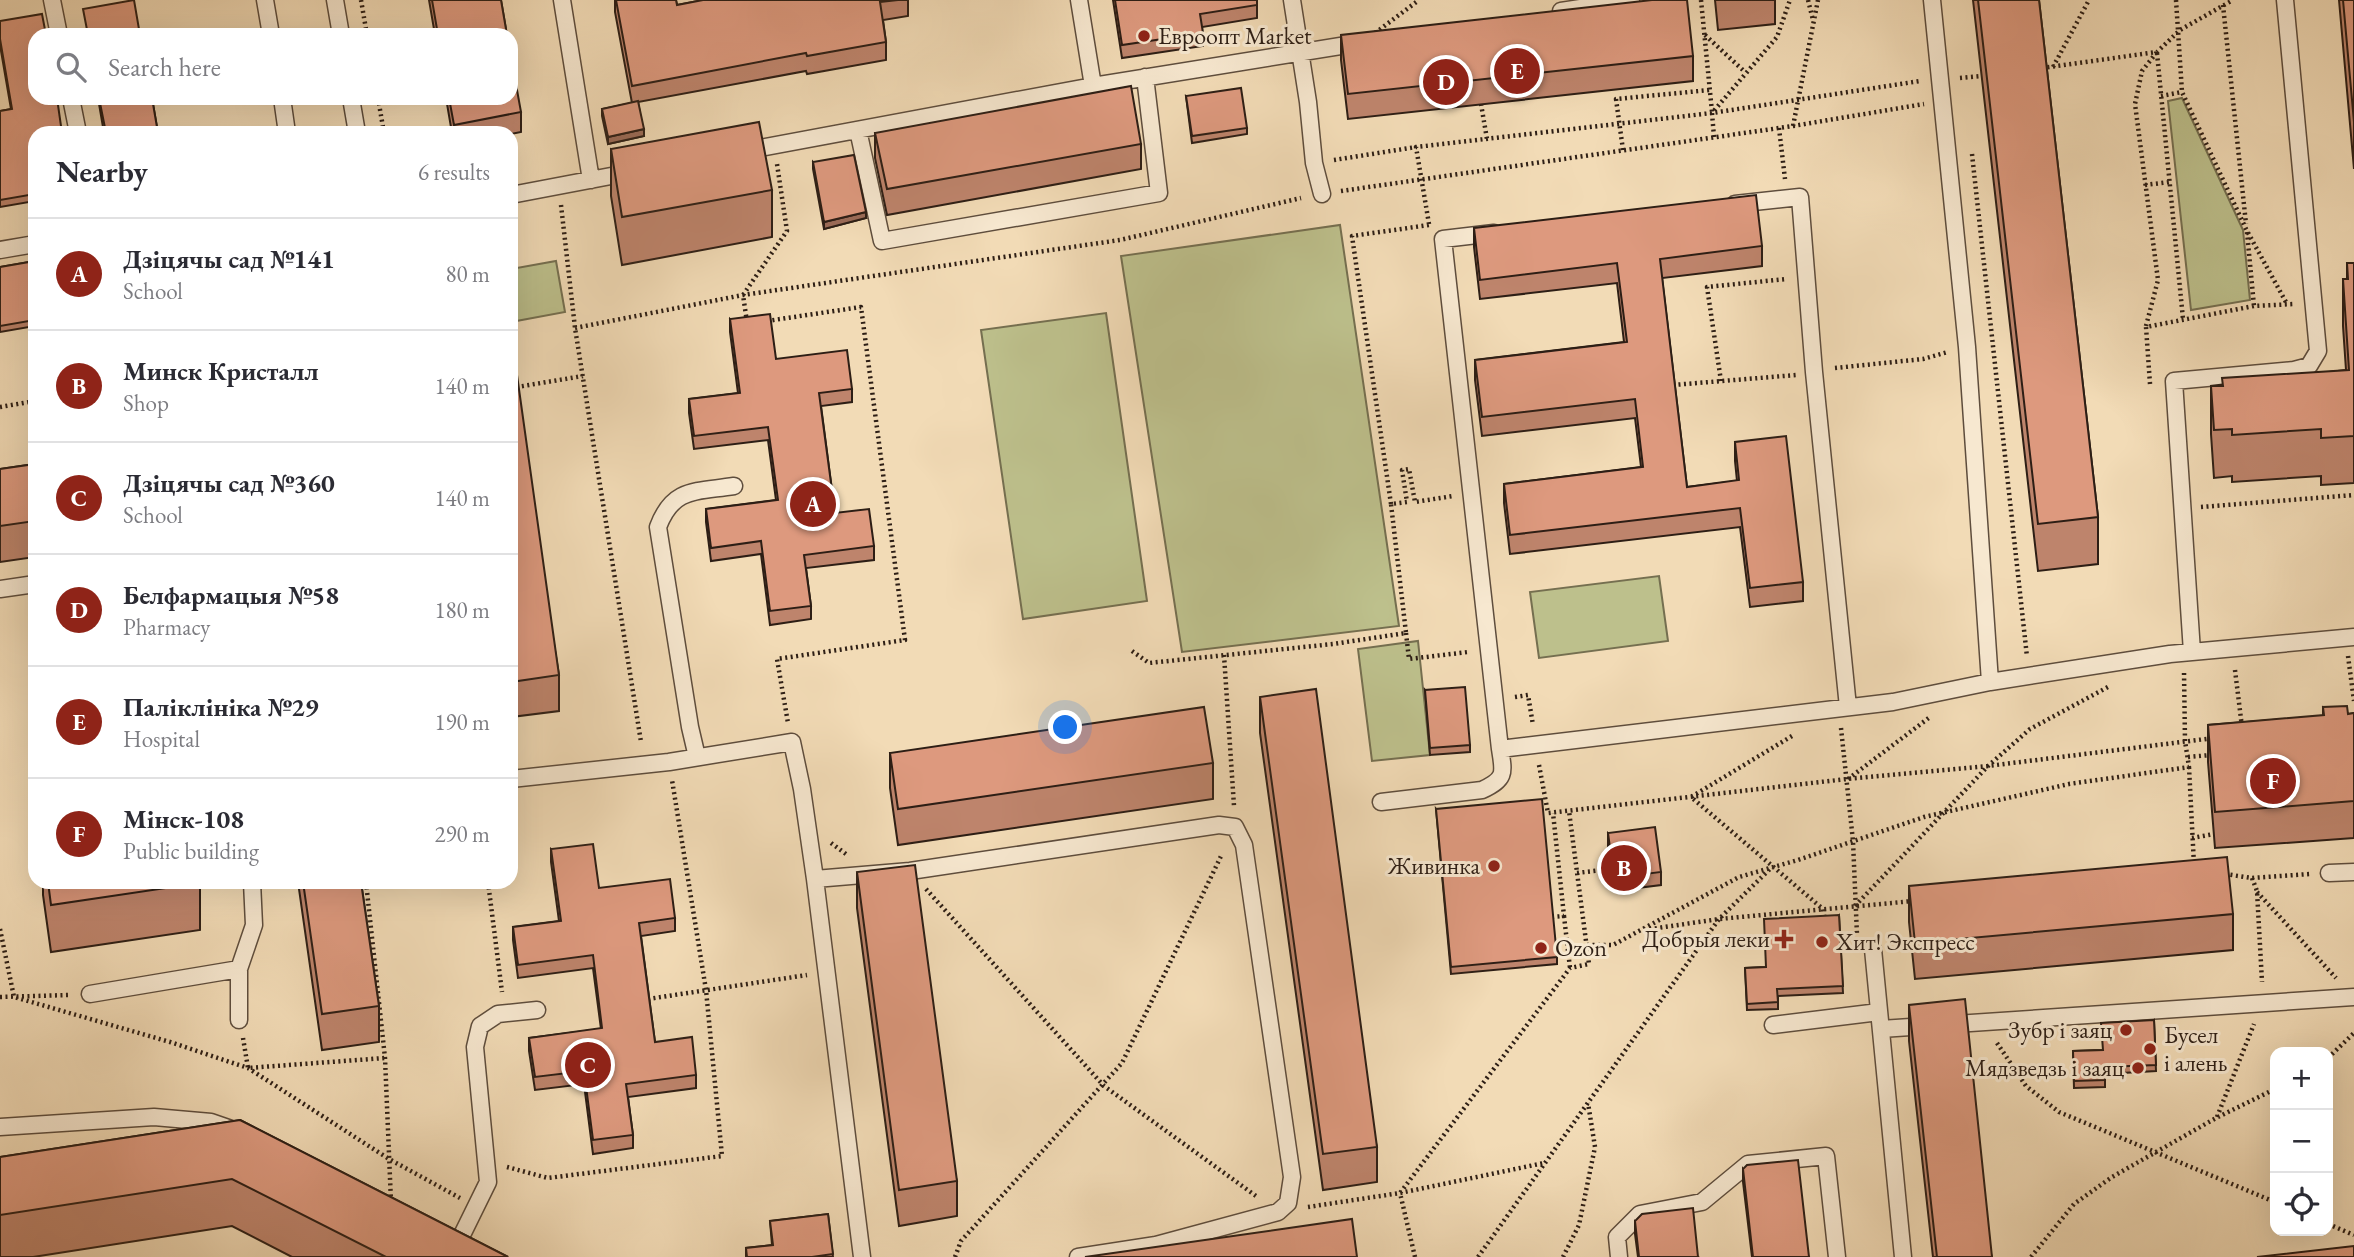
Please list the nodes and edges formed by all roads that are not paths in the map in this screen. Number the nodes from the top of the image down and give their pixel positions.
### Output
1 (52, 0) edge
2 (265, 0) edge
3 (335, 0) edge
4 (562, 0) edge
5 (1079, 0) edge
6 (1292, 0) edge
7 (1632, 0) edge
8 (1932, 0) edge
9 (2285, 0) edge
10 (1551, 13) edge
11 (58, 28) edge
12 (270, 28) edge
13 (340, 28) edge
14 (1370, 41) edge
15 (1301, 51) junction
16 (1145, 77) junction
17 (1093, 86) junction
18 (72, 105) edge
19 (283, 105) edge
20 (352, 105) edge
21 (77, 126) edge
22 (287, 126) edge
23 (356, 126) edge
24 (858, 130) junction
25 (722, 155) edge
26 (643, 170) edge
27 (591, 180) junction
28 (518, 194) edge
29 (1322, 194) road end
30 (1718, 206) edge
31 (1512, 231) edge
32 (28, 245) edge
33 (0, 250) edge
34 (734, 486) dead end
35 (28, 585) edge
36 (0, 589) edge
37 (2350, 637) edge
38 (2188, 652) junction
39 (1990, 682) junction
40 (1843, 708) junction
41 (1500, 749) junction
42 (697, 757) junction
43 (518, 778) edge
44 (1381, 802) dead end
45 (2354, 872) edge
46 (2329, 873) road end
47 (815, 879) junction
48 (252, 889) edge
49 (1873, 949) dead end
50 (239, 969) junction
51 (90, 994) road end
52 (2354, 997) edge
53 (537, 1010) dead end
54 (1879, 1012) junction
55 (239, 1020) road end
56 (1773, 1025) dead end
57 (1881, 1030) junction
58 (0, 1127) edge
59 (248, 1135) edge
60 (461, 1238) edge
61 (862, 1257) edge
62 (1078, 1257) edge
63 (1619, 1257) edge
64 (1837, 1257) edge
65 (1903, 1257) edge

1 - 11 lane
2 - 12 lane
3 - 13 lane
4 - 27 lane
5 - 17 lane
6 - 15 lane
7 - 10 lane
8 - 39 lane
9 - 38 lane
14 - 15 lane
15 - 16 lane
15 - 29 lane
16 - 17 lane
16 - 24 lane
17 - 24 lane
18 - 21 lane
19 - 22 lane
20 - 23 lane
24 - 25 lane
26 - 27 lane
27 - 28 lane
30 - 40 lane
31 - 41 lane
32 - 33 lane
34 - 42 lane
35 - 36 lane
37 - 38 lane
38 - 39 lane
39 - 40 lane
40 - 41 lane
41 - 44 lane
42 - 43 lane
42 - 47 lane
45 - 46 lane
47 - 61 lane
47 - 62 lane
48 - 50 lane
49 - 54 lane
50 - 51 lane
50 - 55 lane
52 - 57 lane
53 - 60 lane
54 - 56 lane
54 - 57 lane
57 - 65 lane
58 - 59 lane
63 - 64 lane

